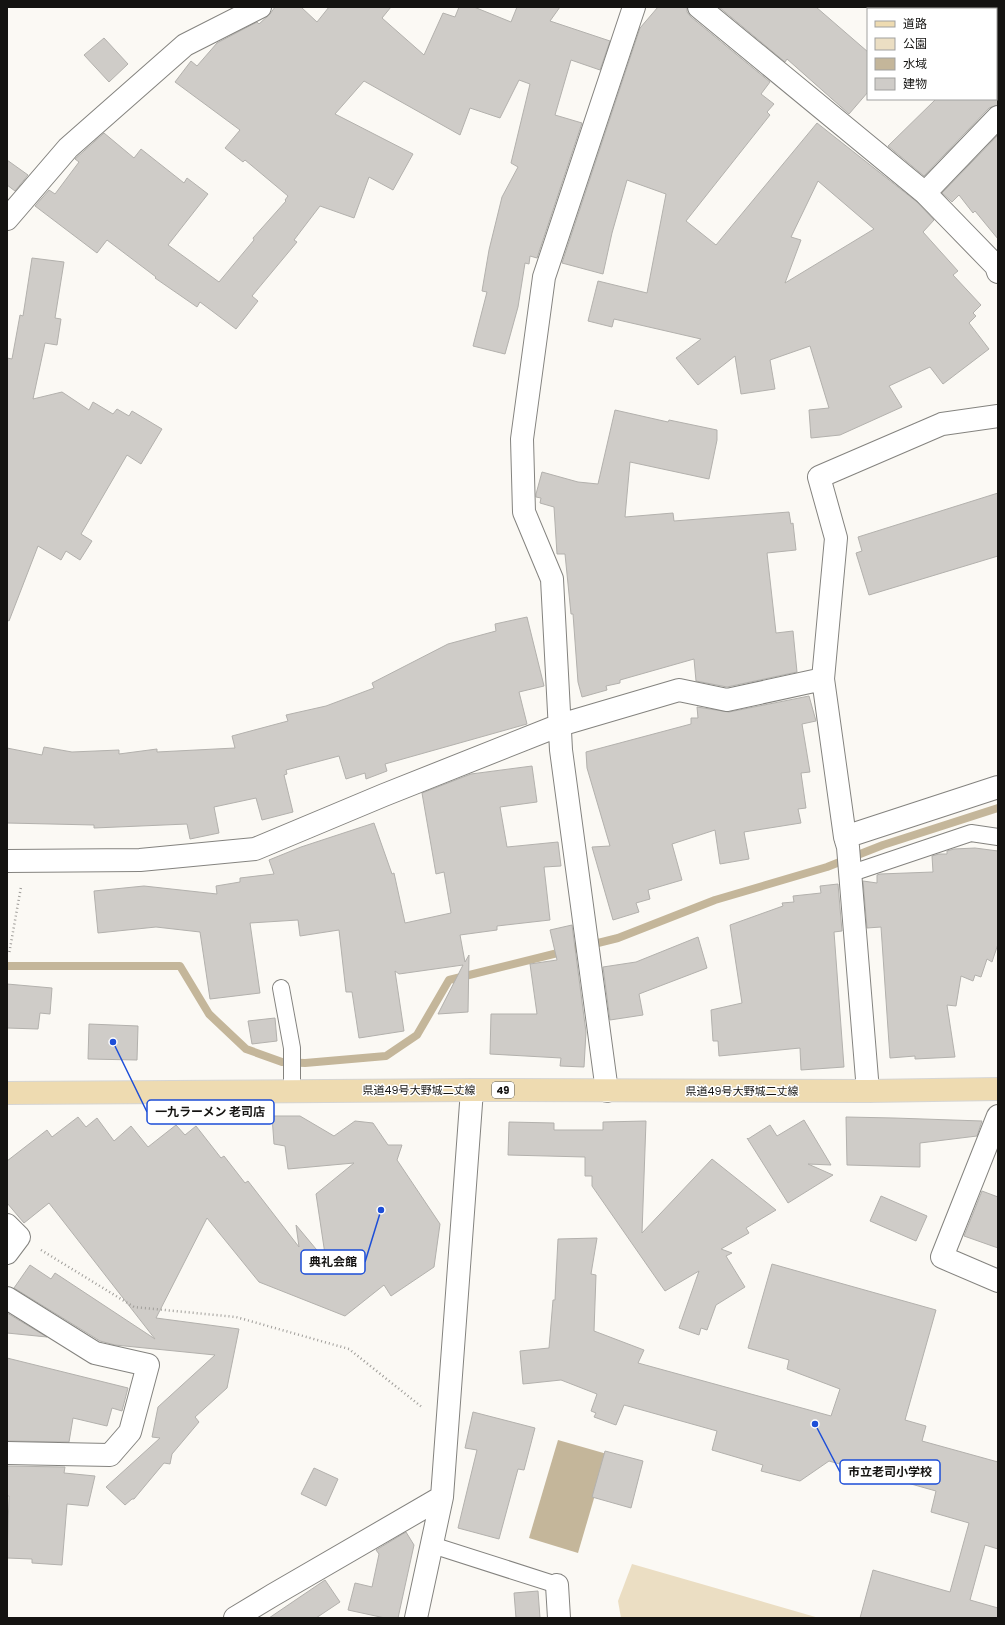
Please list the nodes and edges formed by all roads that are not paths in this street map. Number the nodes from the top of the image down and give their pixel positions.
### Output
1 (260, 7) edge
2 (634, 7) edge
3 (699, 7) edge
4 (237, 12) edge
5 (998, 117) edge
6 (925, 194) junction
7 (7, 219) edge
8 (998, 272) edge
9 (998, 416) edge
10 (823, 679) junction
11 (560, 725) junction
12 (998, 787) edge
13 (998, 837) edge
14 (846, 842) junction
15 (16, 861) edge
16 (849, 874) junction
17 (281, 988) dead end
18 (292, 1081) dead end
19 (998, 1089) edge
20 (472, 1090) junction
21 (607, 1091) junction
22 (868, 1091) junction
23 (7, 1093) edge
24 (998, 1116) edge
25 (998, 1281) edge
26 (7, 1298) edge
27 (7, 1452) edge
28 (442, 1497) junction
29 (432, 1545) junction
30 (557, 1585) joint
31 (235, 1618) edge
32 (416, 1618) edge
33 (559, 1618) edge

1 - 4 street
2 - 11 street
3 - 6 street
4 - 7 street
5 - 6 street
6 - 8 street
9 - 10 street
10 - 11 street
10 - 14 street
11 - 15 street
11 - 21 street
12 - 14 street
13 - 16 lane
14 - 16 street
16 - 22 street
17 - 18 lane
19 - 22 main road, 県道49号大野城二丈線 / 49
20 - 21 main road, 県道49号大野城二丈線 / 49
20 - 23 main road, 県道49号大野城二丈線 / 49
20 - 28 street
21 - 22 main road, 県道49号大野城二丈線 / 49
24 - 25 street
26 - 27 street
28 - 29 street
28 - 31 street
29 - 30 lane
29 - 32 street
30 - 33 street

